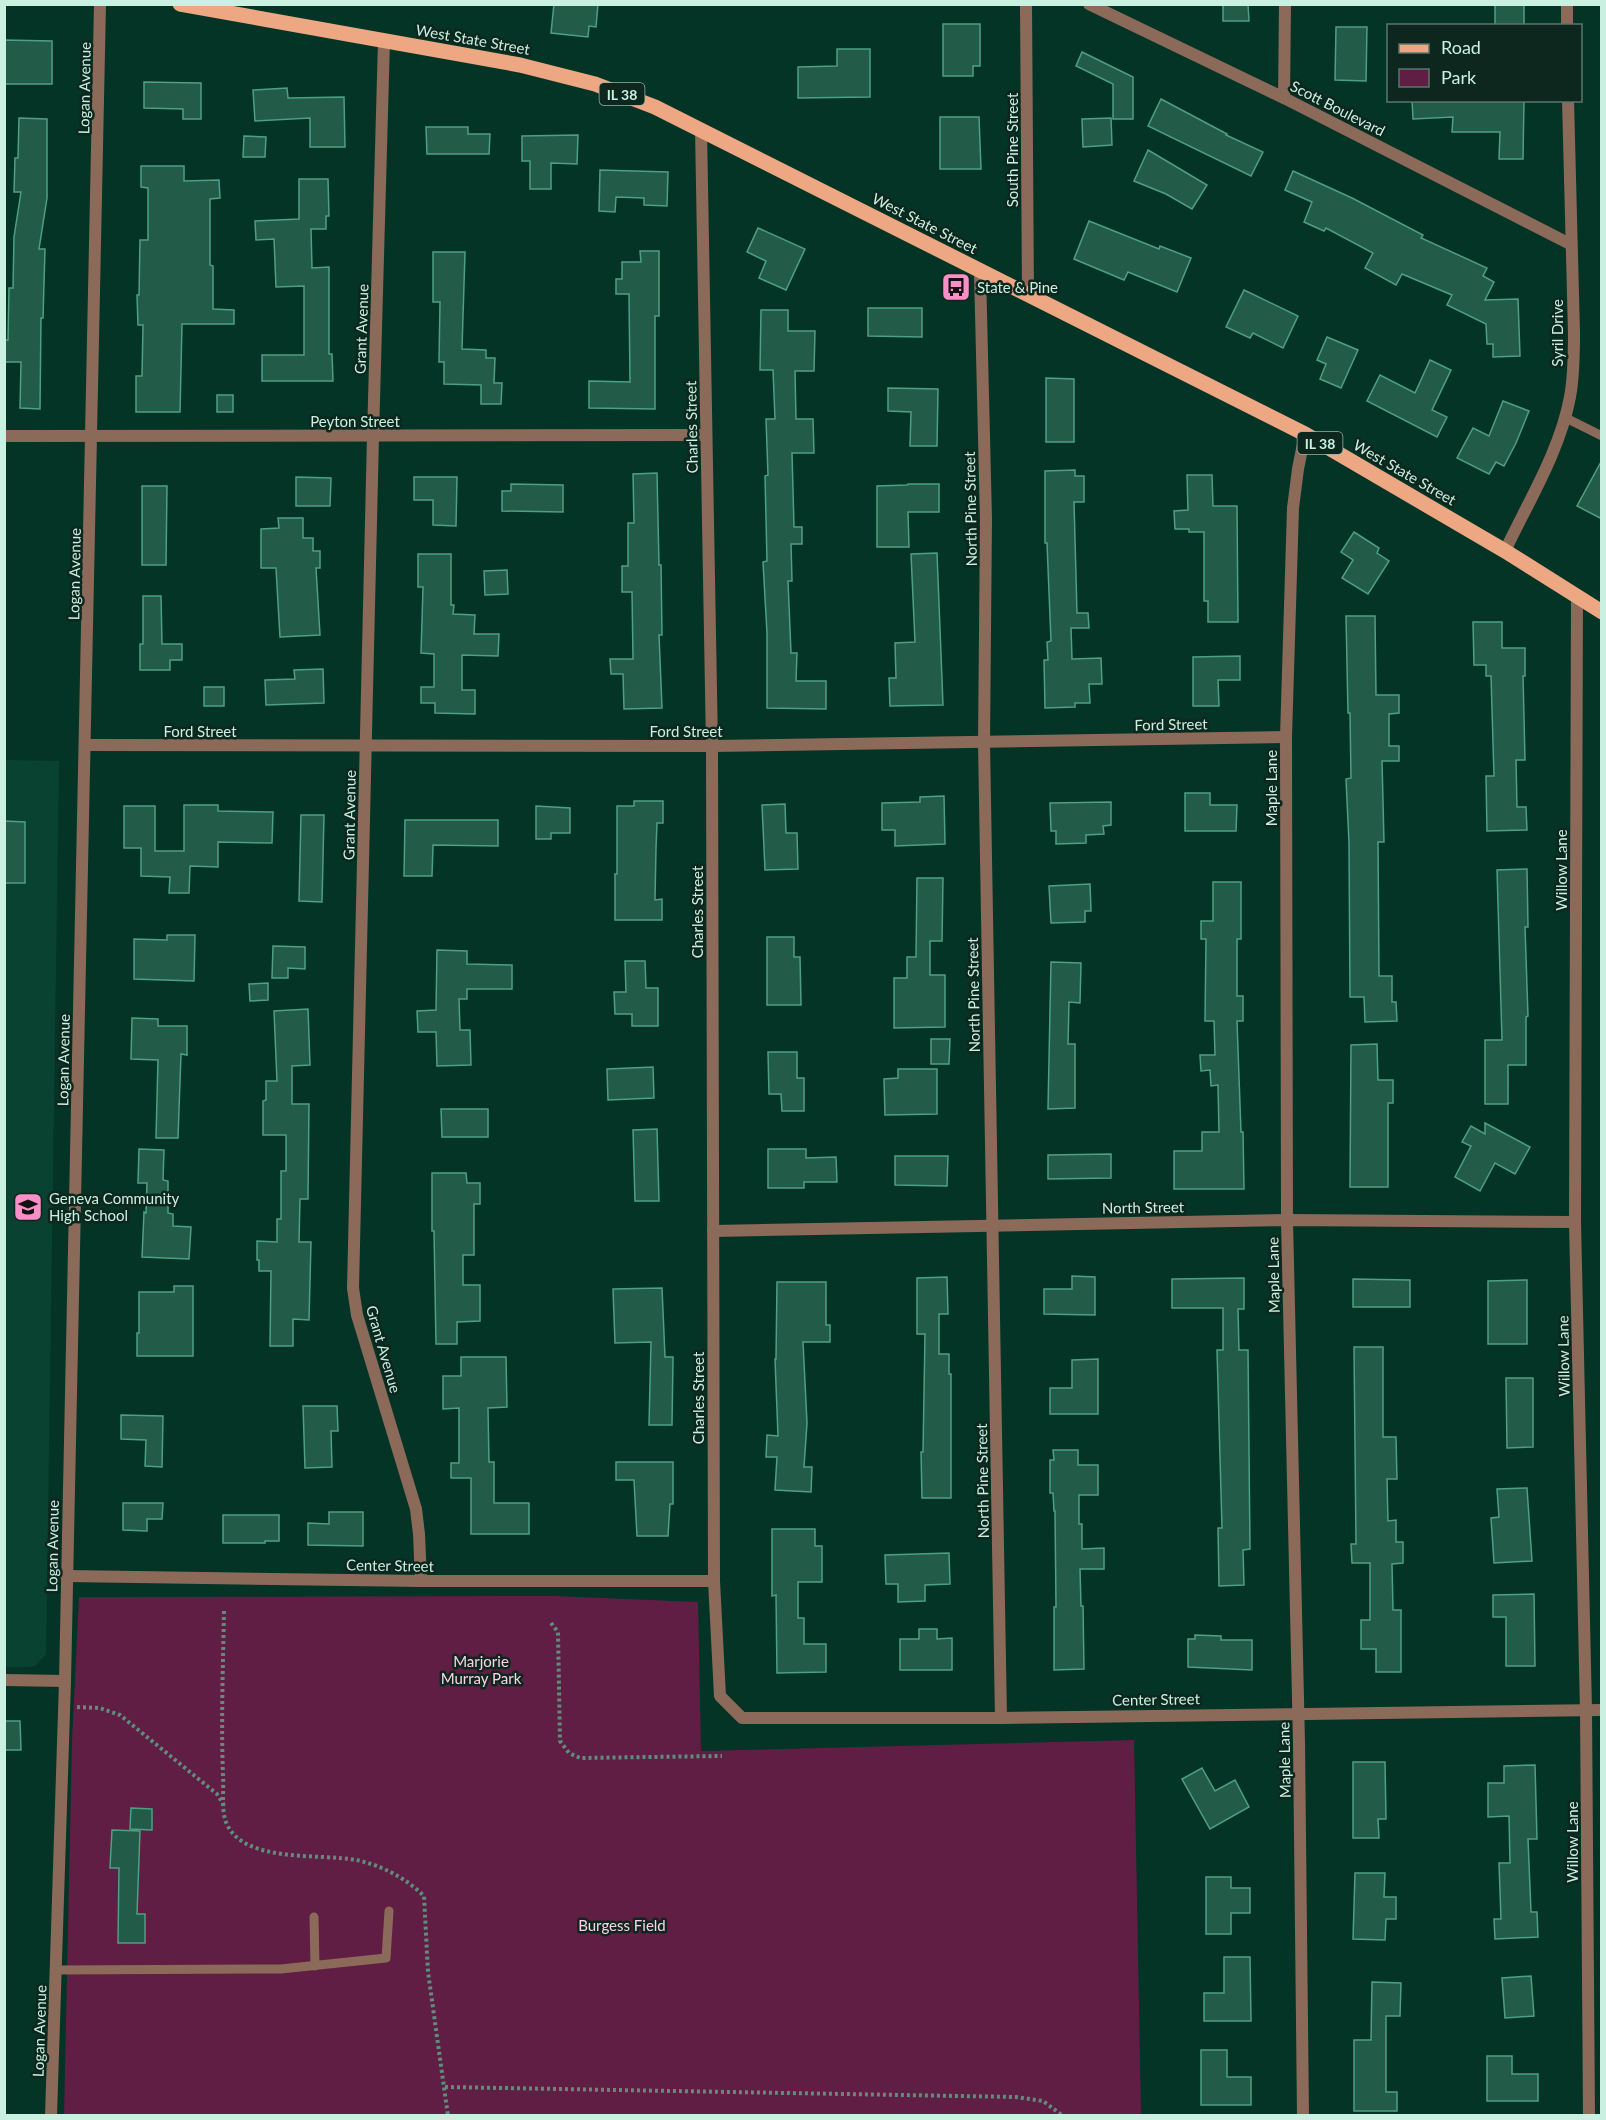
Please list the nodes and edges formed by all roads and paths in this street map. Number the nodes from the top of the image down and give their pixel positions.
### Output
1 (100, 4) edge
2 (180, 4) edge
3 (1026, 4) edge
4 (1089, 4) edge
5 (1285, 4) edge
6 (1567, 4) edge
7 (1567, 24) edge
8 (384, 41) junction
9 (1284, 98) junction
10 (1568, 102) edge
11 (701, 129) junction
12 (1570, 244) junction
13 (980, 271) junction
14 (1028, 295) junction
15 (1564, 417) junction
16 (1305, 434) junction
17 (706, 435) junction
18 (4, 436) edge
19 (92, 436) junction
20 (373, 436) junction
21 (1602, 436) edge
22 (1505, 551) junction
23 (1577, 596) junction
24 (1602, 612) edge
25 (1286, 737) junction
26 (984, 743) junction
27 (86, 746) junction
28 (366, 746) junction
29 (712, 746) junction
30 (1287, 1220) junction
31 (1575, 1222) junction
32 (992, 1225) junction
33 (713, 1231) junction
34 (66, 1576) junction
35 (421, 1581) junction
36 (714, 1581) junction
37 (224, 1611) dead end
38 (551, 1623) dead end
39 (4, 1680) edge
40 (65, 1681) junction
41 (720, 1696) joint
42 (76, 1707) dead end
43 (1586, 1710) junction
44 (1602, 1710) edge
45 (1299, 1713) junction
46 (1001, 1718) junction
47 (722, 1756) dead end
48 (224, 1805) junction
49 (389, 1911) dead end
50 (315, 1917) dead end
51 (315, 1966) junction
52 (56, 1970) junction
53 (445, 2087) junction
54 (51, 2115) edge
55 (448, 2115) edge
56 (1064, 2115) edge
57 (1303, 2115) edge
58 (1589, 2115) edge

1 - 19 street, Logan Avenue
2 - 8 main road, West State Street / IL 38
3 - 14 street, South Pine Street
4 - 9 street, Scott Boulevard
5 - 9 street
6 - 7 street
8 - 11 main road, West State Street / IL 38
8 - 20 street, Grant Avenue
9 - 12 street, Scott Boulevard
10 - 12 street, Syril Drive
11 - 13 main road, West State Street / IL 38
11 - 17 street, Charles Street
12 - 15 street, Syril Drive
13 - 14 main road, West State Street / IL 38
13 - 26 street, North Pine Street
14 - 16 main road, West State Street / IL 38
15 - 21 lane
15 - 22 street, Syril Drive
16 - 22 main road, West State Street / IL 38
16 - 25 street, Maple Lane
17 - 20 street, Peyton Street
17 - 29 street, Charles Street
18 - 19 street, Peyton Street
19 - 20 street, Peyton Street
19 - 27 street, Logan Avenue
20 - 28 street, Grant Avenue
22 - 23 main road, West State Street / IL 38
23 - 24 main road, West State Street / IL 38
23 - 31 street, Willow Lane
25 - 26 street, Ford Street
25 - 30 street, Maple Lane
26 - 29 street, Ford Street
26 - 32 street, North Pine Street
27 - 28 street, Ford Street
27 - 34 street, Logan Avenue
28 - 29 street, Ford Street
28 - 35 street, Grant Avenue
29 - 33 street, Charles Street
30 - 31 street, North Street
30 - 32 street, North Street
30 - 45 street, Maple Lane
31 - 43 street, Willow Lane
32 - 33 street, North Street
32 - 46 street, North Pine Street
33 - 36 street, Charles Street
34 - 35 street, Center Street
34 - 40 street, Logan Avenue
35 - 36 street, Center Street
36 - 41 street, Charles Street
37 - 48 path
38 - 47 path
39 - 40 street
40 - 52 street, Logan Avenue
41 - 46 street, Center Street
42 - 48 path
43 - 44 street, Center Street
43 - 45 street, Center Street
43 - 58 street, Willow Lane
45 - 46 street, Center Street
45 - 57 street, Maple Lane
48 - 53 path
49 - 51 lane
50 - 51 lane
51 - 52 lane
52 - 54 street, Logan Avenue
53 - 55 path
53 - 56 path

